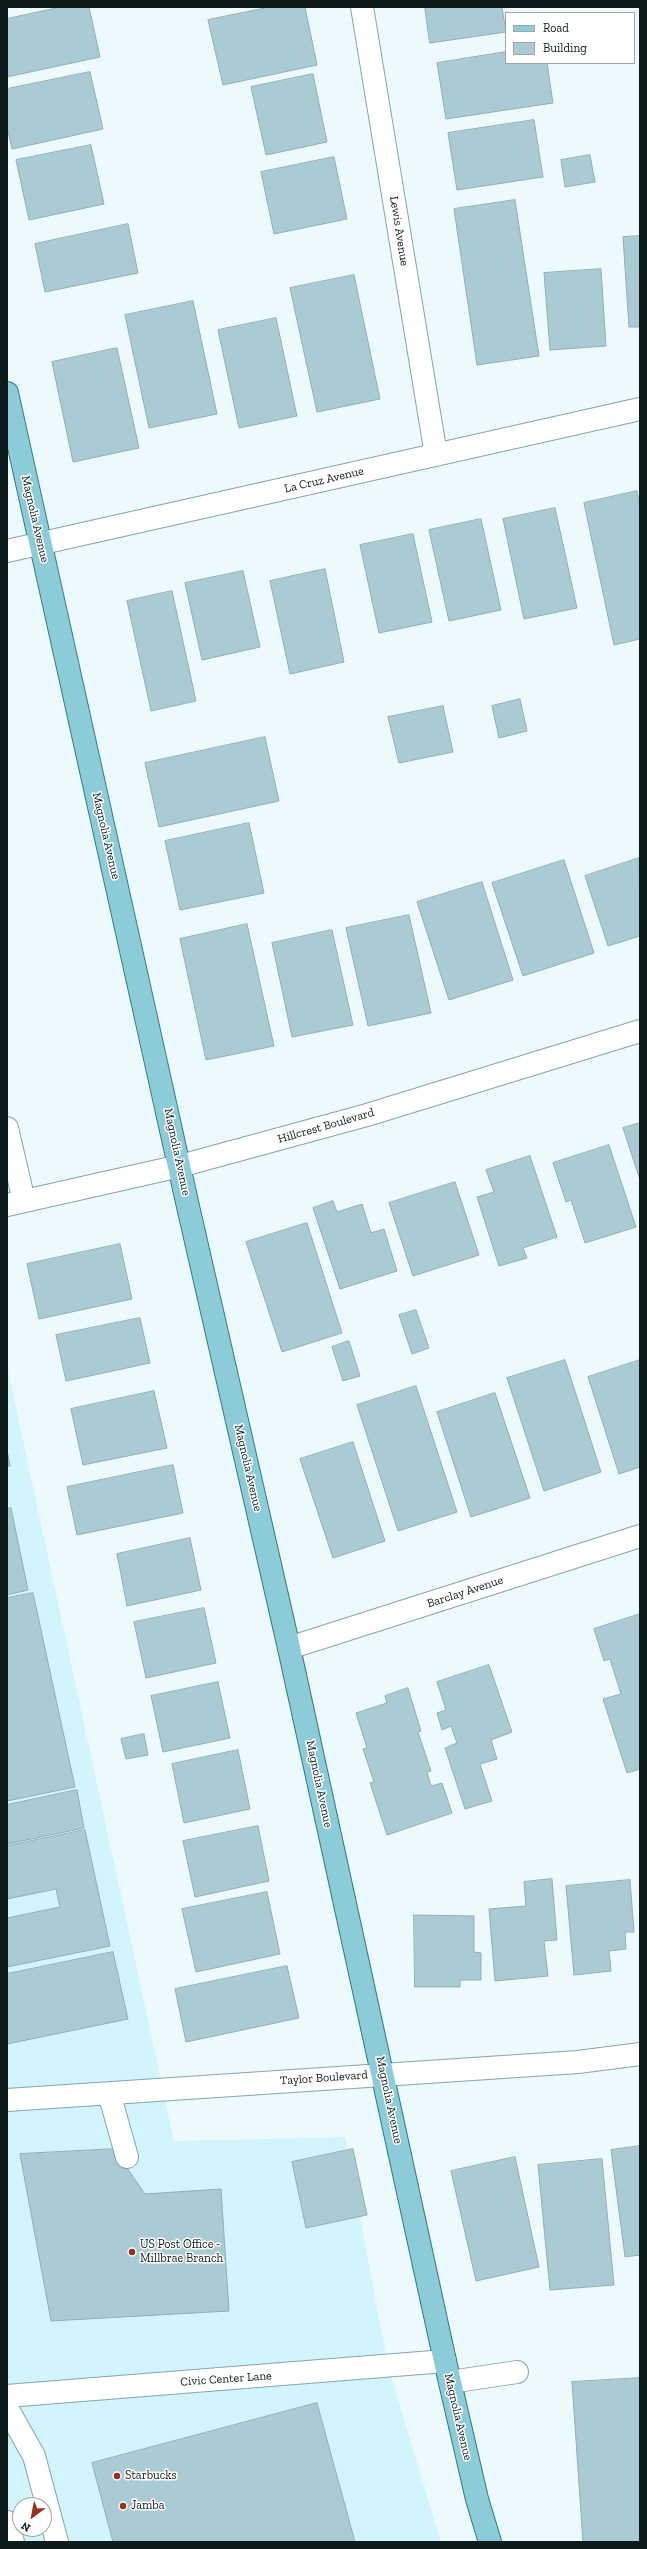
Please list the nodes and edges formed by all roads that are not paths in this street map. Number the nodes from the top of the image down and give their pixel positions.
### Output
1 (362, 7) edge
2 (7, 393) edge
3 (640, 409) edge
4 (436, 455) junction
5 (41, 544) junction
6 (7, 551) edge
7 (640, 1031) edge
8 (7, 1128) edge
9 (180, 1166) junction
10 (16, 1203) edge
11 (640, 1536) edge
12 (289, 1648) junction
13 (640, 2054) edge
14 (383, 2074) junction
15 (109, 2093) junction
16 (7, 2100) edge
17 (127, 2157) dead end
18 (447, 2372) junction
19 (517, 2372) dead end
20 (7, 2396) edge
21 (7, 2408) edge
22 (7, 2522) edge
23 (12, 2542) edge
24 (57, 2542) edge
25 (490, 2542) edge

1 - 4 street, Lewis Avenue
2 - 5 main road, Magnolia Avenue
3 - 4 street, La Cruz Avenue
4 - 5 street, La Cruz Avenue
5 - 6 street, La Cruz Avenue
5 - 9 main road, Magnolia Avenue
7 - 9 street, Hillcrest Boulevard
8 - 10 street
9 - 10 street, Hillcrest Boulevard
9 - 12 main road, Magnolia Avenue
11 - 12 street, Barclay Avenue
12 - 14 main road, Magnolia Avenue
13 - 14 street, Taylor Boulevard
14 - 15 street, Taylor Boulevard
14 - 18 main road, Magnolia Avenue
15 - 16 street, Taylor Boulevard
15 - 17 street
18 - 19 street, Civic Center Lane
18 - 20 street, Civic Center Lane
18 - 25 main road, Magnolia Avenue
21 - 24 street
22 - 23 street

